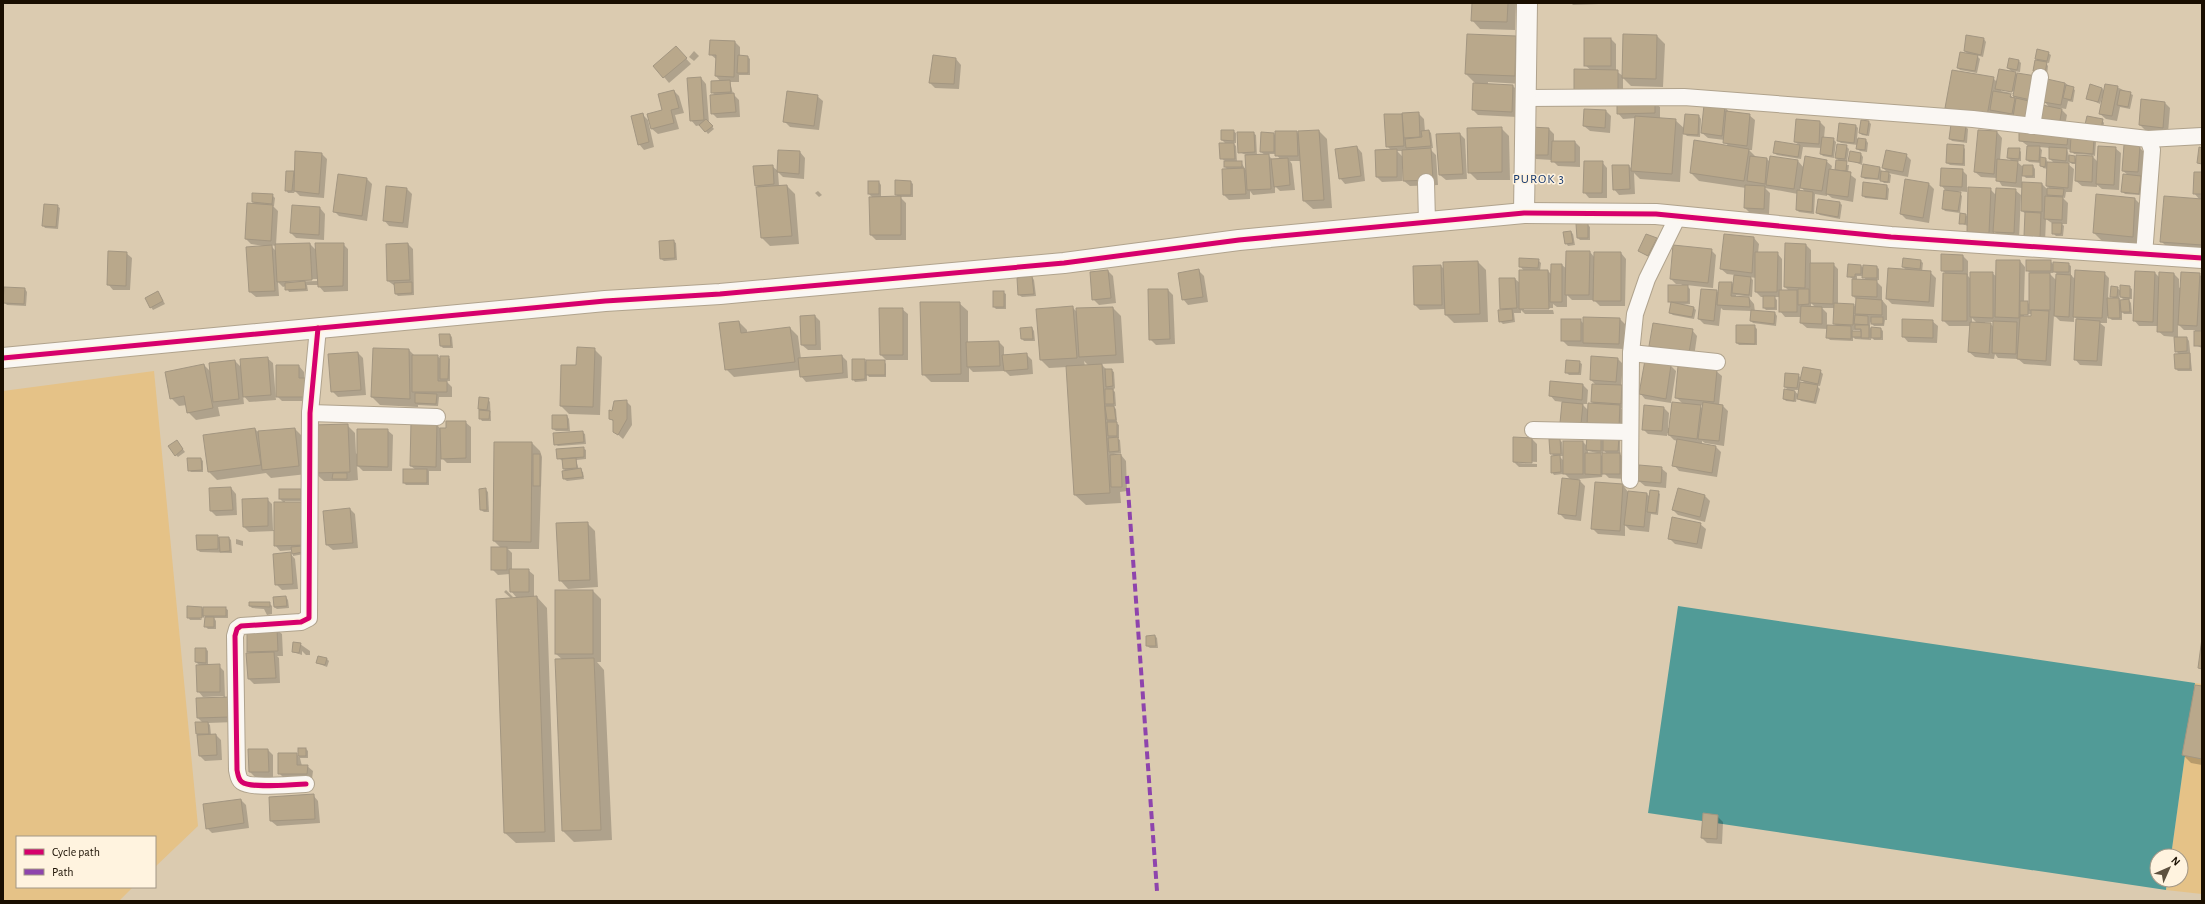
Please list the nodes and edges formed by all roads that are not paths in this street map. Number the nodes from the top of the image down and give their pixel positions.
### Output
1 (1527, 3) edge
2 (2040, 77) dead end
3 (1525, 98) junction
4 (2032, 126) junction
5 (2202, 136) edge
6 (2148, 139) junction
7 (1426, 182) dead end
8 (1524, 213) junction
9 (1678, 216) junction
10 (1428, 222) junction
11 (2144, 255) junction
12 (2202, 258) edge
13 (318, 328) junction
14 (1631, 353) junction
15 (3, 358) edge
16 (1717, 362) dead end
17 (310, 413) junction
18 (437, 417) dead end
19 (1534, 430) dead end
20 (1630, 432) junction
21 (1630, 480) dead end
22 (306, 784) dead end

1 - 3 street
2 - 4 street
3 - 4 street
3 - 8 street
4 - 6 street
5 - 6 street
6 - 11 street
7 - 10 street
8 - 9 street
8 - 10 street
9 - 11 street
9 - 14 street
10 - 13 street
11 - 12 street
13 - 15 street
13 - 17 street
14 - 16 street
14 - 20 street
17 - 18 street
17 - 22 street
19 - 20 street
20 - 21 street

